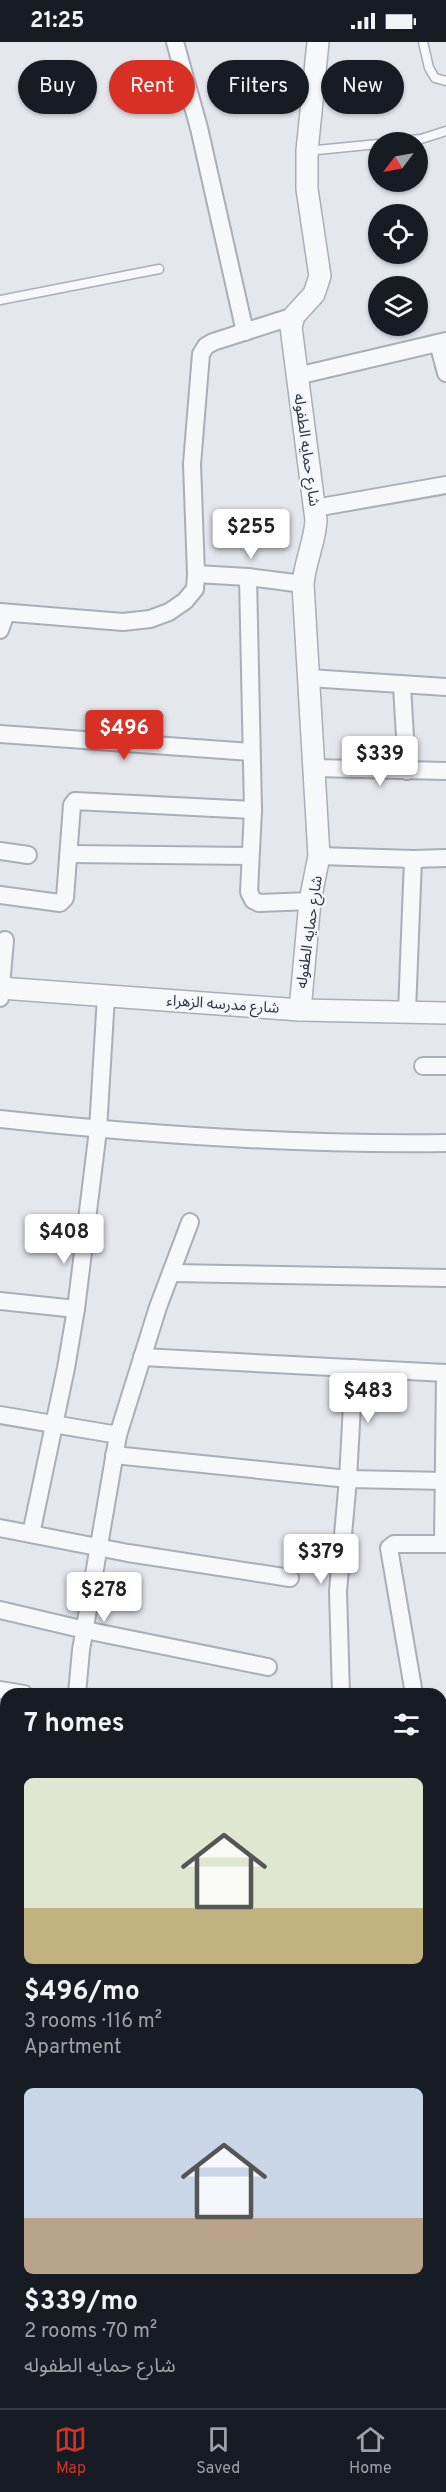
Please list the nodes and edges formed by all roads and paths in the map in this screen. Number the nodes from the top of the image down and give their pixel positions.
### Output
1 (175, 42) edge
2 (318, 42) edge
3 (423, 42) edge
4 (446, 81) edge
5 (446, 131) edge
6 (428, 137) edge
7 (368, 145) edge
8 (307, 151) junction
9 (159, 269) dead end
10 (0, 300) edge
11 (294, 316) junction
12 (245, 332) junction
13 (442, 342) edge
14 (446, 373) edge
15 (297, 376) junction
16 (446, 485) edge
17 (315, 508) junction
18 (196, 574) junction
19 (248, 577) junction
20 (303, 584) junction
21 (3, 613) edge
22 (0, 630) edge
23 (309, 678) junction
24 (402, 686) junction
25 (446, 687) edge
26 (0, 734) edge
27 (251, 752) junction
28 (314, 768) junction
29 (407, 771) junction
30 (446, 771) edge
31 (253, 810) junction
32 (0, 850) edge
33 (70, 854) junction
34 (28, 855) dead end
35 (249, 856) junction
36 (319, 856) junction
37 (446, 858) edge
38 (413, 859) junction
39 (0, 895) edge
40 (310, 901) junction
41 (5, 940) dead end
42 (0, 991) edge
43 (106, 996) junction
44 (300, 1010) junction
45 (407, 1012) junction
46 (446, 1013) edge
47 (423, 1066) dead end
48 (446, 1066) edge
49 (0, 1119) edge
50 (98, 1130) junction
51 (446, 1143) edge
52 (190, 1222) dead end
53 (171, 1273) junction
54 (446, 1278) edge
55 (0, 1301) edge
56 (76, 1309) junction
57 (142, 1357) junction
58 (354, 1368) junction
59 (445, 1372) edge
60 (0, 1415) edge
61 (53, 1423) junction
62 (118, 1435) junction
63 (114, 1455) junction
64 (348, 1479) junction
65 (446, 1481) edge
66 (0, 1528) edge
67 (31, 1534) junction
68 (445, 1544) edge
69 (100, 1548) junction
70 (290, 1578) dead end
71 (0, 1610) edge
72 (85, 1630) junction
73 (268, 1667) dead end
74 (78, 1688) edge
75 (341, 1688) edge
76 (413, 1688) edge

1 - 12 street
2 - 8 street
3 - 4 lane
5 - 6 lane
7 - 8 lane
8 - 11 street
9 - 10 lane
11 - 12 street
11 - 15 street, شارع حمايه الطفوله
12 - 18 street
13 - 14 street
13 - 15 street
15 - 17 street, شارع حمايه الطفوله
16 - 17 street
17 - 20 street, شارع حمايه الطفوله
18 - 19 street
18 - 21 street
19 - 20 street
19 - 27 street
20 - 23 street, شارع حمايه الطفوله
21 - 22 street
23 - 24 street
23 - 28 street, شارع حمايه الطفوله
24 - 25 street
24 - 29 street
26 - 27 street
27 - 31 street
28 - 29 street
28 - 36 street, شارع حمايه الطفوله
29 - 30 street
31 - 33 street
31 - 35 street
32 - 34 street
33 - 35 street
33 - 39 street
35 - 40 street
36 - 38 street
36 - 40 street, شارع حمايه الطفوله
37 - 38 street
38 - 45 street
40 - 44 street, شارع حمايه الطفوله
41 - 42 street
42 - 43 street, شارع مدرسه الزهراء
43 - 44 street, شارع مدرسه الزهراء
43 - 50 street
44 - 45 street, شارع مدرسه الزهراء
45 - 46 street, شارع مدرسه الزهراء
47 - 48 street
49 - 50 street
50 - 51 street
50 - 56 street
52 - 53 street
53 - 54 street
53 - 57 street
55 - 56 street
56 - 61 street
57 - 58 street
57 - 62 street
58 - 59 street
58 - 64 street
59 - 65 street
60 - 61 street
61 - 62 street
61 - 67 street
62 - 63 street
63 - 64 street
63 - 69 street
64 - 65 street
64 - 75 street
65 - 68 street
66 - 67 street
67 - 69 street
68 - 76 street
69 - 70 street
69 - 72 street
71 - 72 street
72 - 73 street
72 - 74 street

